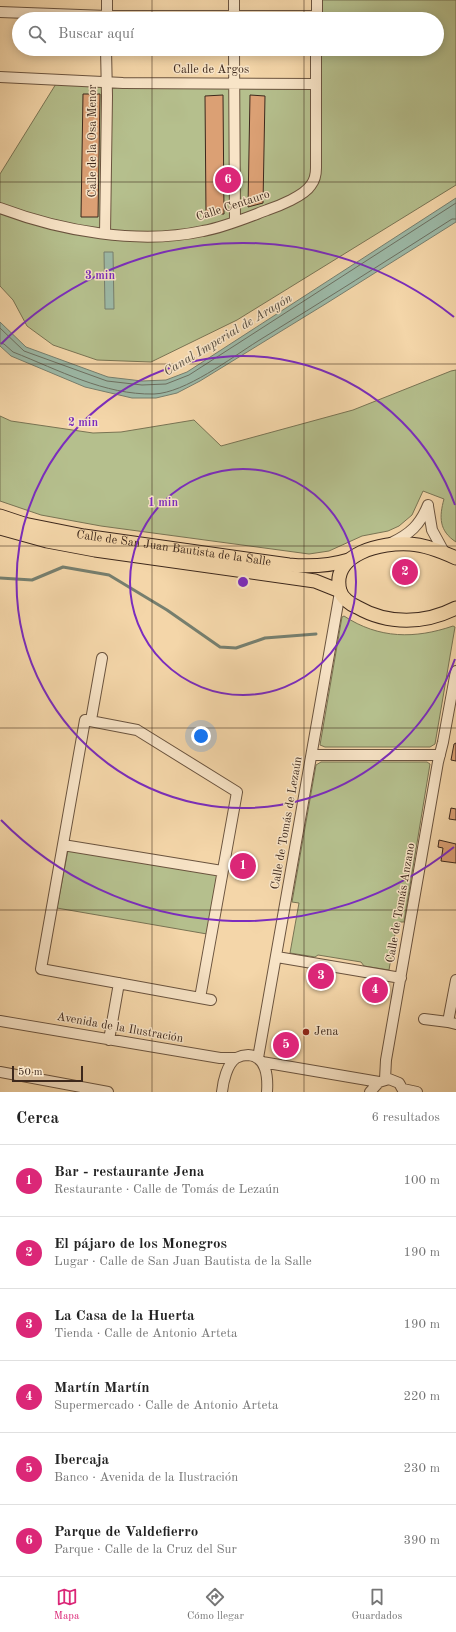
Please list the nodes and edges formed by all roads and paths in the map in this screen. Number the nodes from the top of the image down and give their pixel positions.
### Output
1 (107, 0) edge
2 (234, 0) edge
3 (317, 0) edge
4 (0, 12) edge
5 (107, 12) edge
6 (234, 12) edge
7 (317, 12) edge
8 (12, 13) edge
9 (106, 56) edge
10 (234, 56) edge
11 (316, 56) edge
12 (0, 77) edge
13 (106, 82) junction
14 (235, 84) junction
15 (316, 84) junction
16 (0, 208) edge
17 (236, 222) junction
18 (104, 234) junction
19 (0, 516) edge
20 (0, 528) edge
21 (386, 546) junction
22 (444, 552) junction
23 (456, 558) edge
24 (349, 560) junction
25 (340, 591) junction
26 (456, 608) edge
27 (102, 658) dead end
28 (456, 671) edge
29 (92, 720) junction
30 (312, 755) junction
31 (440, 755) junction
32 (62, 844) junction
33 (222, 872) junction
34 (277, 957) junction
35 (401, 978) junction
36 (456, 980) edge
37 (119, 984) junction
38 (424, 1020) dead end
39 (0, 1021) edge
40 (452, 1023) edge
41 (109, 1040) junction
42 (236, 1058) junction
43 (260, 1060) junction
44 (0, 1072) edge
45 (382, 1081) junction
46 (404, 1090) edge
47 (103, 1092) edge
48 (222, 1092) edge
49 (267, 1092) edge
50 (370, 1092) edge
51 (416, 1092) edge

1 - 5 street
2 - 6 street
3 - 7 street
4 - 8 street
9 - 13 street, Calle de la Osa Menor
10 - 14 street
11 - 15 street, Calle Centauro
12 - 13 street, Calle de Argos
13 - 14 street, Calle de Argos
13 - 18 street, Calle de la Osa Menor
14 - 15 street, Calle de Argos
14 - 17 street
15 - 17 street, Calle Centauro
16 - 18 street, Calle Centauro
17 - 18 street, Calle Centauro
19 - 24 main road, Calle de San Juan Bautista de la Salle
20 - 25 main road, Calle de San Juan Bautista de la Salle
21 - 22 main road, Calle de San Juan Bautista de la Salle
21 - 22 street
21 - 24 main road, Calle de San Juan Bautista de la Salle
22 - 23 main road, Calle de San Juan Bautista de la Salle
24 - 25 main road
25 - 26 main road, Calle de San Juan Bautista de la Salle
25 - 30 street, Calle de Tomás de Lezaún
27 - 29 street
28 - 31 street, Calle de Tomás Anzano
29 - 32 street
29 - 33 street
30 - 31 street
30 - 34 street, Calle de Tomás de Lezaún
31 - 35 street, Calle de Tomás Anzano
32 - 33 street
32 - 37 street
33 - 37 street
34 - 35 street
34 - 43 street, Calle de Tomás de Lezaún
35 - 45 street, Calle de Tomás Anzano
36 - 40 street
37 - 41 street
38 - 40 street
39 - 41 street, Avenida de la Ilustración
41 - 42 street, Avenida de la Ilustración
42 - 43 street, Avenida de la Ilustración
42 - 48 street
43 - 45 street
43 - 49 street
44 - 47 street
45 - 46 street
45 - 50 street
46 - 51 street

